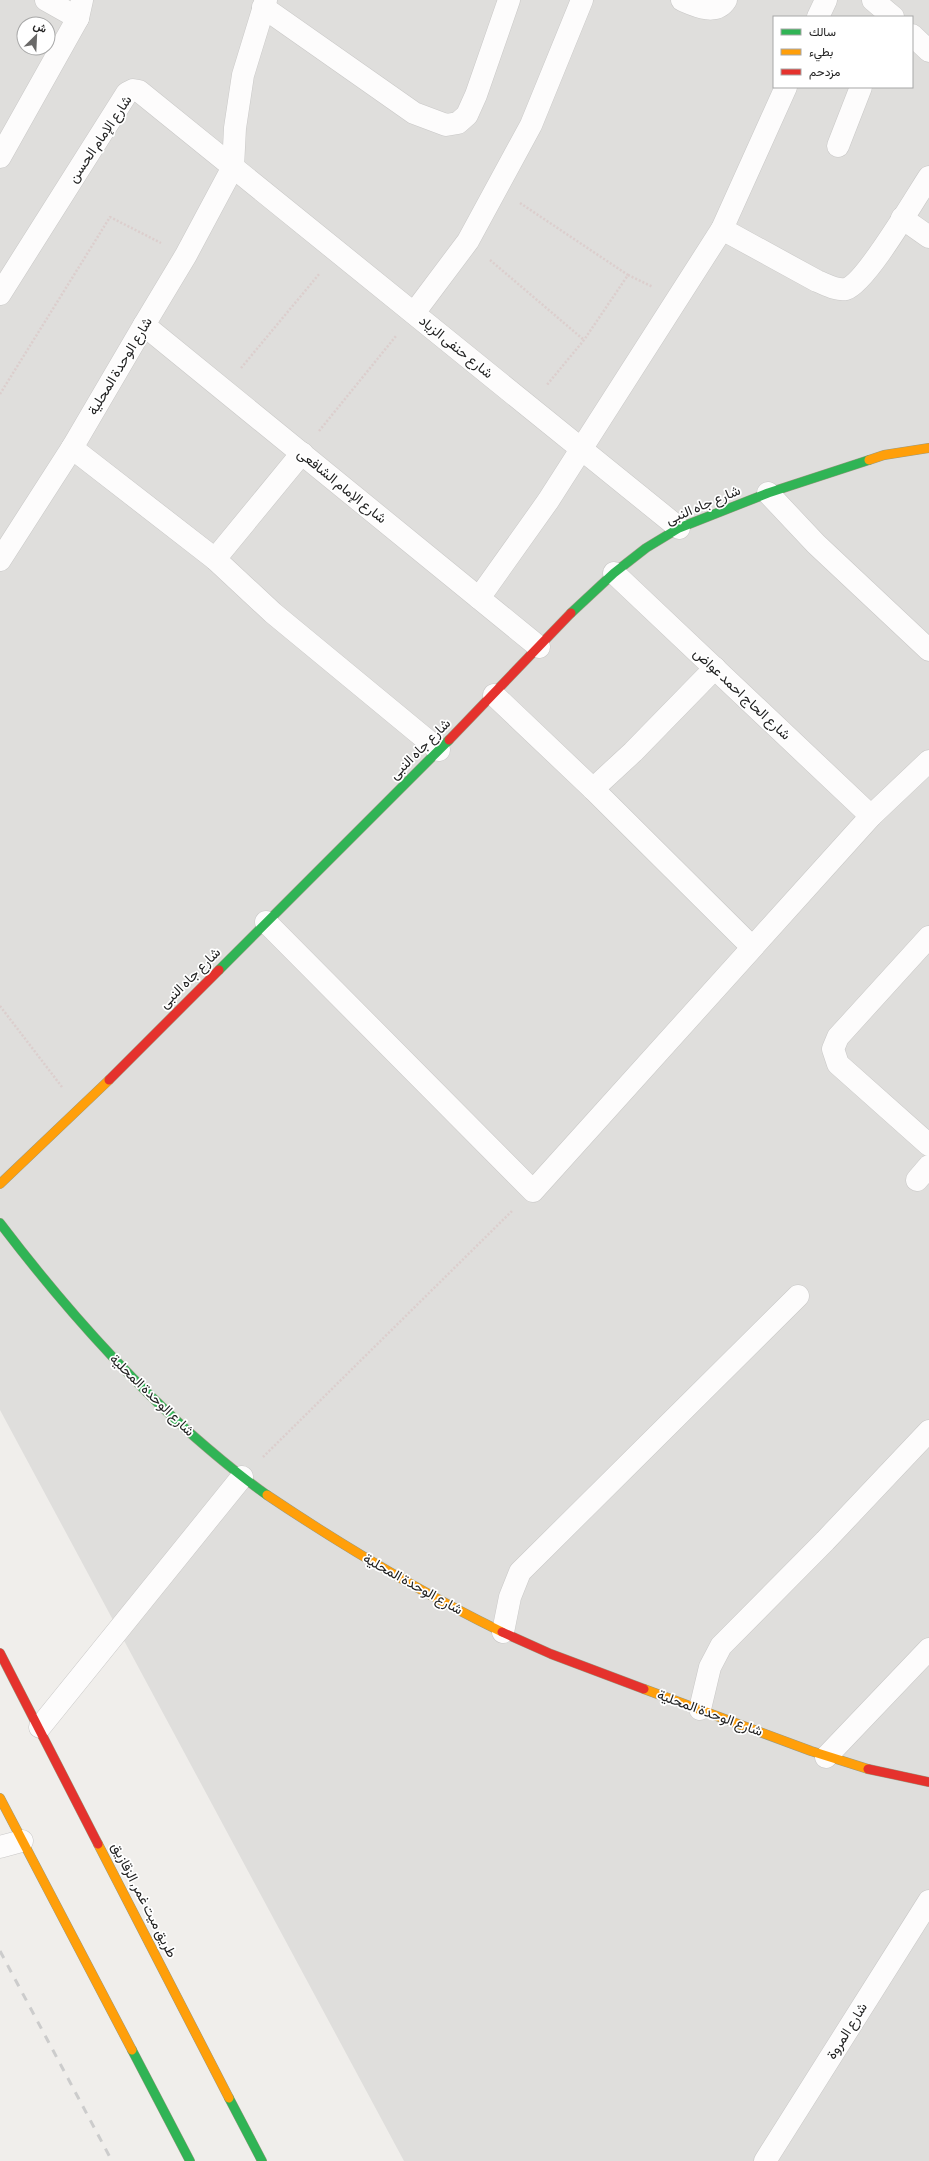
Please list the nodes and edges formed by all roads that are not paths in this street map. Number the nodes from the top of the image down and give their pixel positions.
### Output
1 (46, 0) edge
2 (509, 0) edge
3 (582, 0) edge
4 (682, 0) edge
5 (726, 0) edge
6 (826, 0) edge
7 (873, 0) edge
8 (265, 3) edge
9 (80, 9) edge
10 (818, 16) edge
11 (892, 16) edge
12 (913, 36) edge
13 (929, 51) edge
14 (786, 88) edge
15 (861, 88) edge
16 (838, 146) dead end
17 (0, 157) edge
18 (232, 167) junction
19 (929, 177) edge
20 (902, 218) junction
21 (722, 229) junction
22 (929, 237) edge
23 (0, 294) edge
24 (414, 313) junction
25 (144, 325) junction
26 (72, 448) junction
27 (580, 448) junction
28 (929, 448) edge
29 (302, 453) junction
30 (768, 493) junction
31 (679, 528) junction
32 (215, 559) junction
33 (0, 560) edge
34 (614, 573) junction
35 (479, 598) junction
36 (539, 647) junction
37 (929, 650) edge
38 (715, 668) junction
39 (494, 696) junction
40 (439, 750) junction
41 (929, 761) edge
42 (593, 788) junction
43 (871, 816) junction
44 (266, 922) junction
45 (929, 937) edge
46 (752, 947) junction
47 (929, 1145) edge
48 (0, 1184) edge
49 (0, 1223) edge
50 (798, 1296) dead end
51 (929, 1431) edge
52 (242, 1477) junction
53 (503, 1632) junction
54 (929, 1649) edge
55 (0, 1653) edge
56 (700, 1709) junction
57 (40, 1727) junction
58 (826, 1757) junction
59 (928, 1781) edge
60 (0, 1798) edge
61 (22, 1840) junction
62 (0, 1847) edge
63 (929, 1901) edge
64 (190, 2161) edge
65 (262, 2161) edge
66 (765, 2161) edge

1 - 9 street
2 - 8 street
3 - 24 street
4 - 5 street
6 - 10 street
7 - 11 street
8 - 18 street
9 - 17 street
12 - 13 street
14 - 21 street
15 - 16 street
18 - 23 street, شارع الإمام الحسن
18 - 24 street, شارع حنفى الزياد
18 - 25 street, شارع الوحدة المحلية
19 - 20 street
20 - 21 street
20 - 22 street
21 - 27 street
24 - 27 street, شارع حنفى الزياد
25 - 26 street, شارع الوحدة المحلية
25 - 29 street, شارع الإمام الشافعى
26 - 32 street
26 - 33 street, شارع الوحدة المحلية
27 - 31 street, شارع حنفى الزياد
27 - 35 street
28 - 30 main road, شارع جاه النبى
29 - 32 street
29 - 35 street, شارع الإمام الشافعى
30 - 31 main road, شارع جاه النبى
30 - 37 street
31 - 34 main road, شارع جاه النبى
32 - 40 street
34 - 36 main road, شارع جاه النبى
34 - 38 street, شارع الحاج احمد عواض
35 - 36 street, شارع الإمام الشافعى
36 - 39 main road, شارع جاه النبى
38 - 42 street
38 - 43 street, شارع الحاج احمد عواض
39 - 40 main road, شارع جاه النبى
39 - 42 street
40 - 44 main road, شارع جاه النبى
41 - 43 street
42 - 46 street
43 - 46 street
44 - 46 street
44 - 48 main road, شارع جاه النبى
45 - 47 street
49 - 52 main road, شارع الوحدة المحلية
50 - 53 street
51 - 56 street
52 - 53 main road, شارع الوحدة المحلية
52 - 57 street
53 - 56 main road, شارع الوحدة المحلية
54 - 58 street
55 - 57 main road, طريق ميت غمر, الزقازيق
56 - 58 main road, شارع الوحدة المحلية
57 - 65 main road, طريق ميت غمر, الزقازيق
58 - 59 main road, شارع الوحدة المحلية
60 - 61 main road
61 - 62 street
61 - 64 main road
63 - 66 street, شارع المروة

